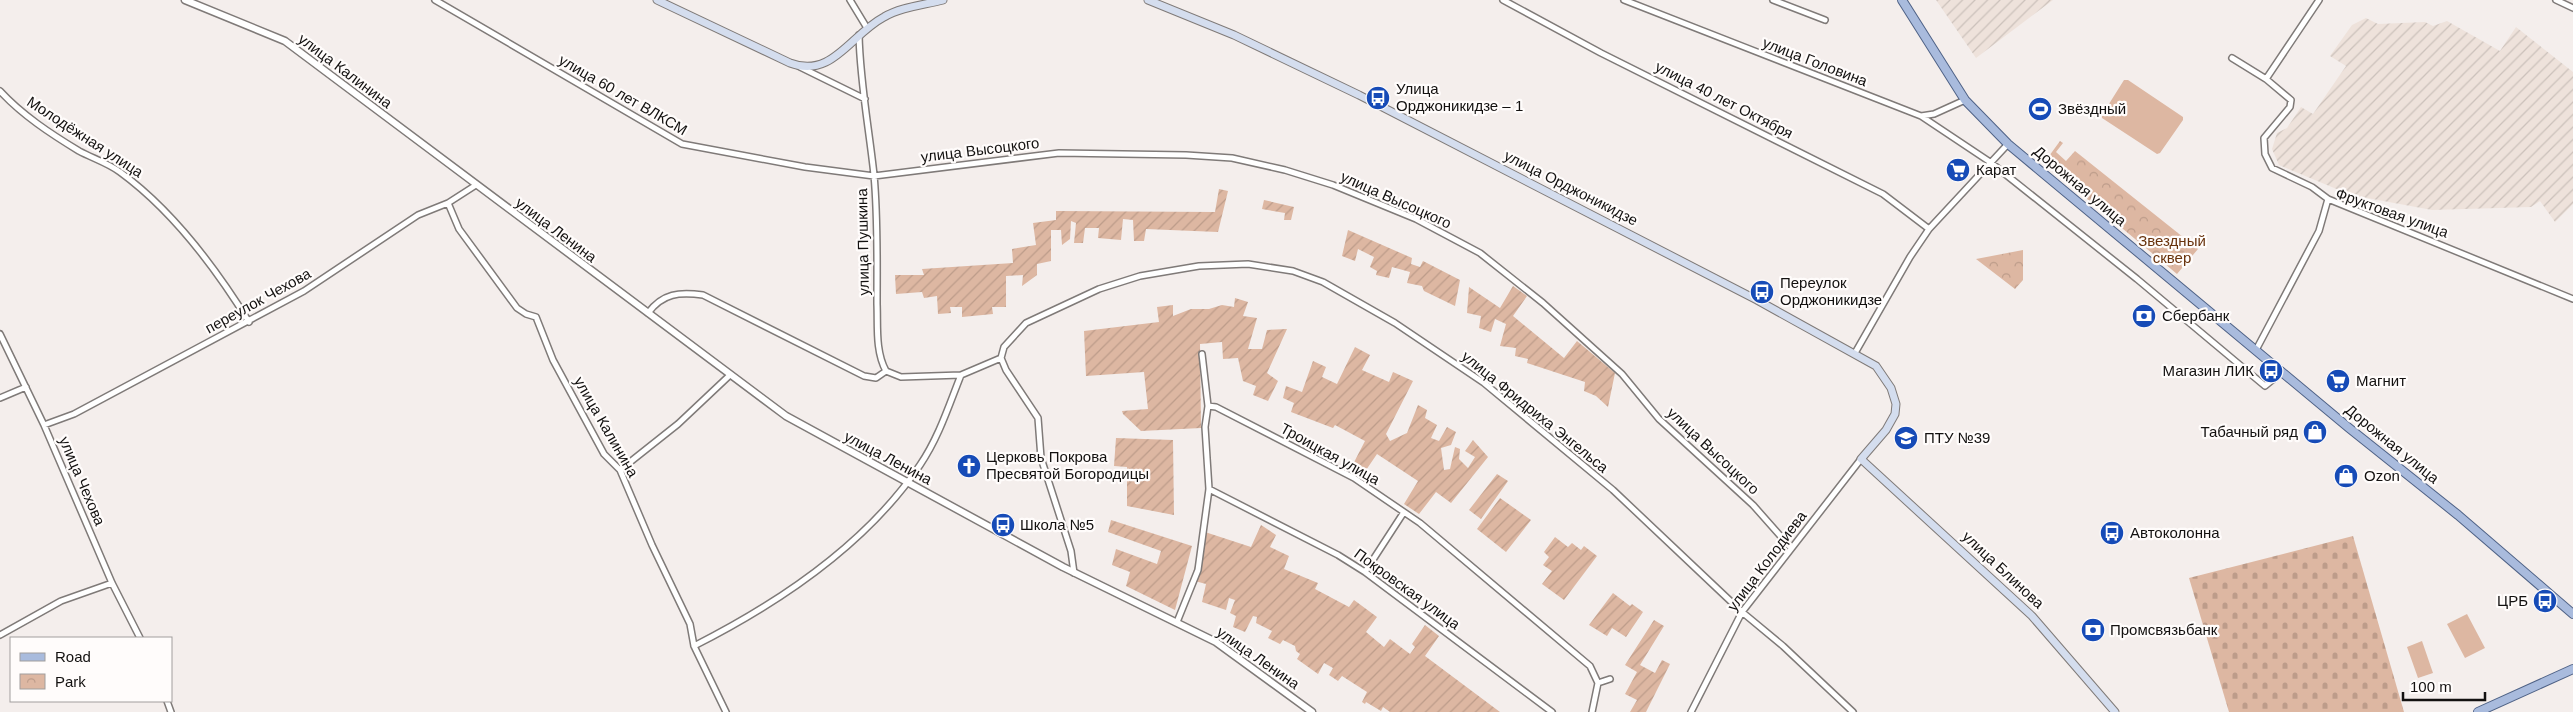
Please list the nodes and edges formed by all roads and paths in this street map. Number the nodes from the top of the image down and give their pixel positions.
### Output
1 (185, 0) edge
2 (435, 0) edge
3 (657, 0) edge
4 (850, 0) edge
5 (943, 0) edge
6 (1148, 0) edge
7 (1503, 0) edge
8 (1624, 0) edge
9 (1773, 0) edge
10 (1902, 0) edge
11 (2319, 0) edge
12 (2556, 0) edge
13 (2573, 8) edge
14 (1825, 20) dead end
15 (867, 28) junction
16 (859, 35) junction
17 (2232, 58) dead end
18 (790, 63) junction
19 (2266, 79) junction
20 (0, 91) edge
21 (864, 99) junction
22 (1965, 100) junction
23 (1921, 116) junction
24 (2008, 144) junction
25 (1990, 162) junction
26 (874, 176) junction
27 (476, 185) junction
28 (2328, 199) junction
29 (448, 203) junction
30 (1929, 229) junction
31 (2573, 299) edge
32 (648, 313) junction
33 (249, 322) junction
34 (0, 334) edge
35 (2256, 350) junction
36 (1855, 353) junction
37 (1202, 354) dead end
38 (1001, 358) junction
39 (886, 371) junction
40 (2282, 372) junction
41 (730, 375) junction
42 (961, 375) junction
43 (26, 387) junction
44 (0, 398) edge
45 (1208, 406) junction
46 (44, 425) junction
47 (1861, 459) junction
48 (620, 470) junction
49 (906, 483) junction
50 (1209, 489) junction
51 (1404, 512) junction
52 (1791, 548) junction
53 (1365, 572) junction
54 (1074, 573) junction
55 (112, 583) junction
56 (1742, 612) junction
57 (2573, 614) edge
58 (1177, 622) junction
59 (0, 635) edge
60 (139, 637) edge
61 (694, 646) junction
62 (2573, 669) edge
63 (1610, 679) dead end
64 (1598, 683) junction
65 (726, 712) edge
66 (1312, 712) edge
67 (1552, 712) edge
68 (1592, 712) edge
69 (1691, 712) edge
70 (1853, 712) edge
71 (2115, 712) edge
72 (2478, 712) edge

1 - 27 street, улица Калинина
2 - 26 street, улица 60 лет ВЛКСМ
3 - 18 main road
4 - 15 street
5 - 15 main road
6 - 36 main road, улица Орджоникидзе
7 - 30 street, улица 40 лет Октября
8 - 23 street, улица Головина
9 - 14 street
10 - 22 main road, Дорожная улица
11 - 19 street
12 - 13 street
15 - 16 main road
16 - 18 main road
16 - 21 street, улица Пушкина
17 - 19 street
18 - 21 street
19 - 28 street
20 - 33 street, Молодёжная улица
21 - 26 street, улица Пушкина
22 - 23 street
22 - 24 main road, Дорожная улица
23 - 25 street, улица Головина
24 - 25 street
24 - 35 main road, Дорожная улица
25 - 30 street
25 - 40 street, улица Головина
26 - 39 street, улица Пушкина
26 - 52 street, улица Высоцкого
27 - 29 street, переулок Чехова
27 - 32 street, улица Ленина
28 - 31 street, Фруктовая улица
28 - 35 street, Фруктовая улица
29 - 33 street, переулок Чехова
29 - 48 street, улица Калинина
30 - 36 street
32 - 39 street
32 - 41 street, улица Ленина
33 - 46 street, переулок Чехова
34 - 43 street, улица Чехова
35 - 40 main road, Дорожная улица
36 - 47 main road, улица Орджоникидзе
37 - 45 street
38 - 42 street
38 - 54 street
38 - 56 street, улица Фридриха Энгельса
39 - 42 street
40 - 57 main road, Дорожная улица
41 - 48 street
41 - 49 street, улица Ленина
42 - 49 street
43 - 44 street
43 - 46 street, улица Чехова
45 - 50 street
45 - 51 street, Троицкая улица
46 - 55 street, улица Чехова
47 - 52 street, улица Колодиева
47 - 71 main road, улица Блинова
48 - 61 street, улица Калинина
49 - 54 street, улица Ленина
49 - 61 street
50 - 53 street, Покровская улица
50 - 58 street
51 - 53 street
51 - 64 street, Троицкая улица
52 - 56 street, улица Колодиева
53 - 67 street, Покровская улица
54 - 58 street, улица Ленина
55 - 59 street
55 - 60 street, улица Чехова
56 - 69 street, улица Колодиева
56 - 70 street, улица Фридриха Энгельса
58 - 66 street, улица Ленина
61 - 65 street, улица Калинина
62 - 72 main road
63 - 64 street
64 - 68 street

